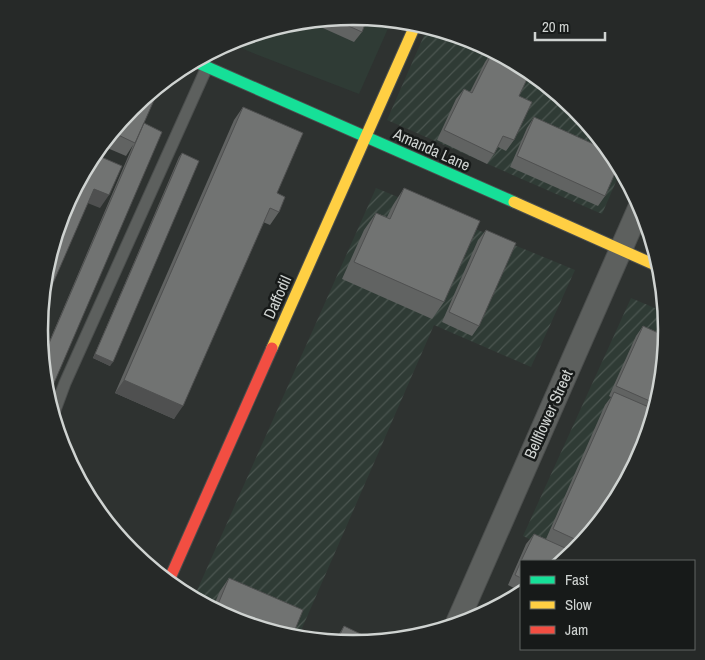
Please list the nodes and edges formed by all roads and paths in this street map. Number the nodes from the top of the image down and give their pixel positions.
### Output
1 (413, 31) edge
2 (203, 65) edge
3 (366, 138) junction
4 (635, 217) edge
5 (621, 250) junction
6 (650, 263) edge
7 (57, 405) edge
8 (171, 575) edge
9 (460, 615) edge

1 - 3 street, Daffodil
2 - 3 street, Amanda Lane
2 - 7 lane
3 - 5 street, Amanda Lane
3 - 8 street, Daffodil
4 - 5 street, Bellflower Street
5 - 6 street, Amanda Lane
5 - 9 street, Bellflower Street

